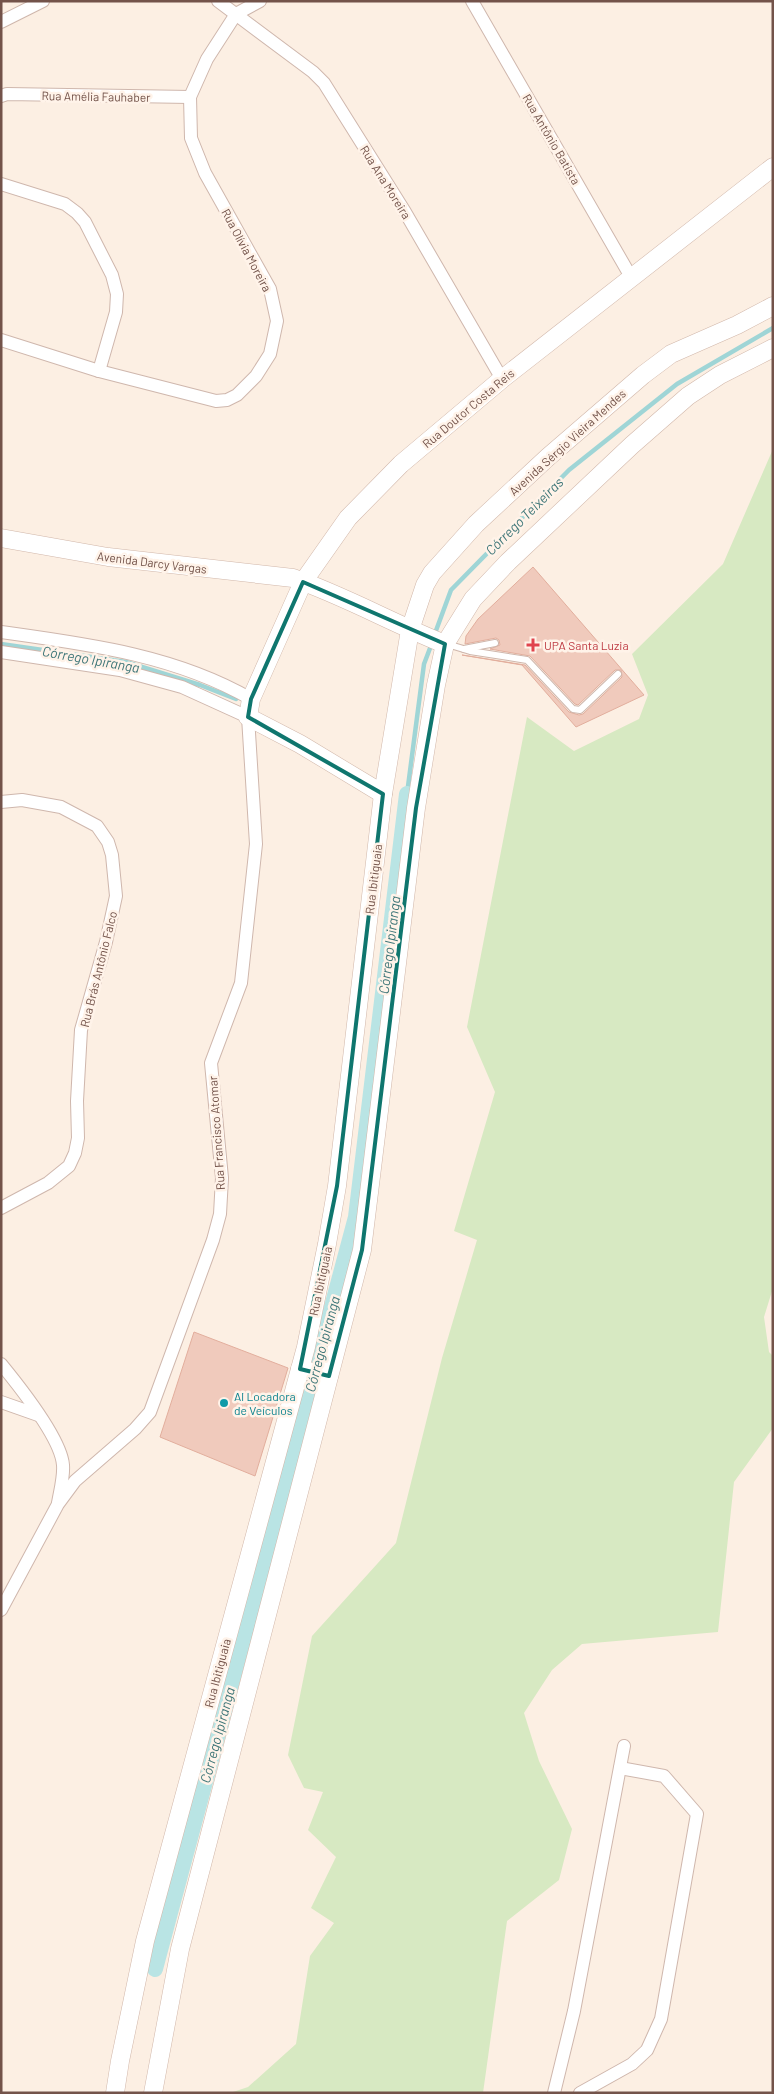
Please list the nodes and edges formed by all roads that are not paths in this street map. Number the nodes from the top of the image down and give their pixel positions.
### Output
1 (44, 1) edge
2 (218, 1) edge
3 (260, 1) edge
4 (472, 1) edge
5 (236, 14) junction
6 (1, 22) edge
7 (1, 96) edge
8 (190, 97) junction
9 (773, 166) edge
10 (1, 184) edge
11 (631, 277) junction
12 (773, 306) edge
13 (1, 340) edge
14 (773, 348) edge
15 (99, 370) junction
16 (502, 379) junction
17 (1, 538) edge
18 (303, 582) junction
19 (1, 632) edge
20 (415, 632) junction
21 (442, 643) junction
22 (495, 643) dead end
23 (464, 649) junction
24 (1, 652) edge
25 (618, 674) dead end
26 (251, 699) junction
27 (248, 717) junction
28 (383, 794) junction
29 (1, 802) edge
30 (1, 1208) edge
31 (1, 1364) edge
32 (302, 1370) junction
33 (326, 1375) junction
34 (1, 1402) edge
35 (38, 1415) junction
36 (58, 1504) junction
37 (1, 1610) edge
38 (624, 1746) dead end
39 (620, 1768) junction
40 (115, 2093) edge
41 (153, 2093) edge
42 (554, 2093) edge
43 (580, 2093) edge

1 - 6 street
2 - 5 street, Rua Ana Moreira
3 - 5 street, Rua Olívia Moreira
4 - 11 street, Rua Antônio Batista
5 - 8 street, Rua Olívia Moreira
5 - 16 street, Rua Ana Moreira
7 - 8 street, Rua Amélia Fauhaber
8 - 15 street, Rua Olívia Moreira
9 - 11 main road, Rua Doutor Costa Reis
10 - 15 street
11 - 16 main road, Rua Doutor Costa Reis
12 - 20 main road, Avenida Sérgio Vieira Mendes
13 - 15 street, Rua Olívia Moreira
14 - 21 main road
16 - 18 main road, Rua Doutor Costa Reis
17 - 18 main road, Avenida Darcy Vargas
18 - 20 main road, Avenida Darcy Vargas
18 - 26 main road, Rua Doutor Costa Reis
19 - 26 street
20 - 21 main road, Avenida Darcy Vargas
20 - 28 main road, Rua Ibitiguaia
21 - 23 lane
21 - 33 main road
22 - 23 lane
23 - 25 lane
24 - 27 street
26 - 27 main road, Rua Doutor Costa Reis
27 - 28 main road
27 - 36 street, Rua Francisco Atomar
28 - 32 main road, Rua Ibitiguaia
29 - 30 street, Rua Brás Antônio Falco
31 - 35 street
32 - 33 main road
32 - 40 main road, Rua Ibitiguaia
33 - 41 main road
34 - 35 street
35 - 36 street
36 - 37 street
38 - 39 street
39 - 42 street
39 - 43 street

